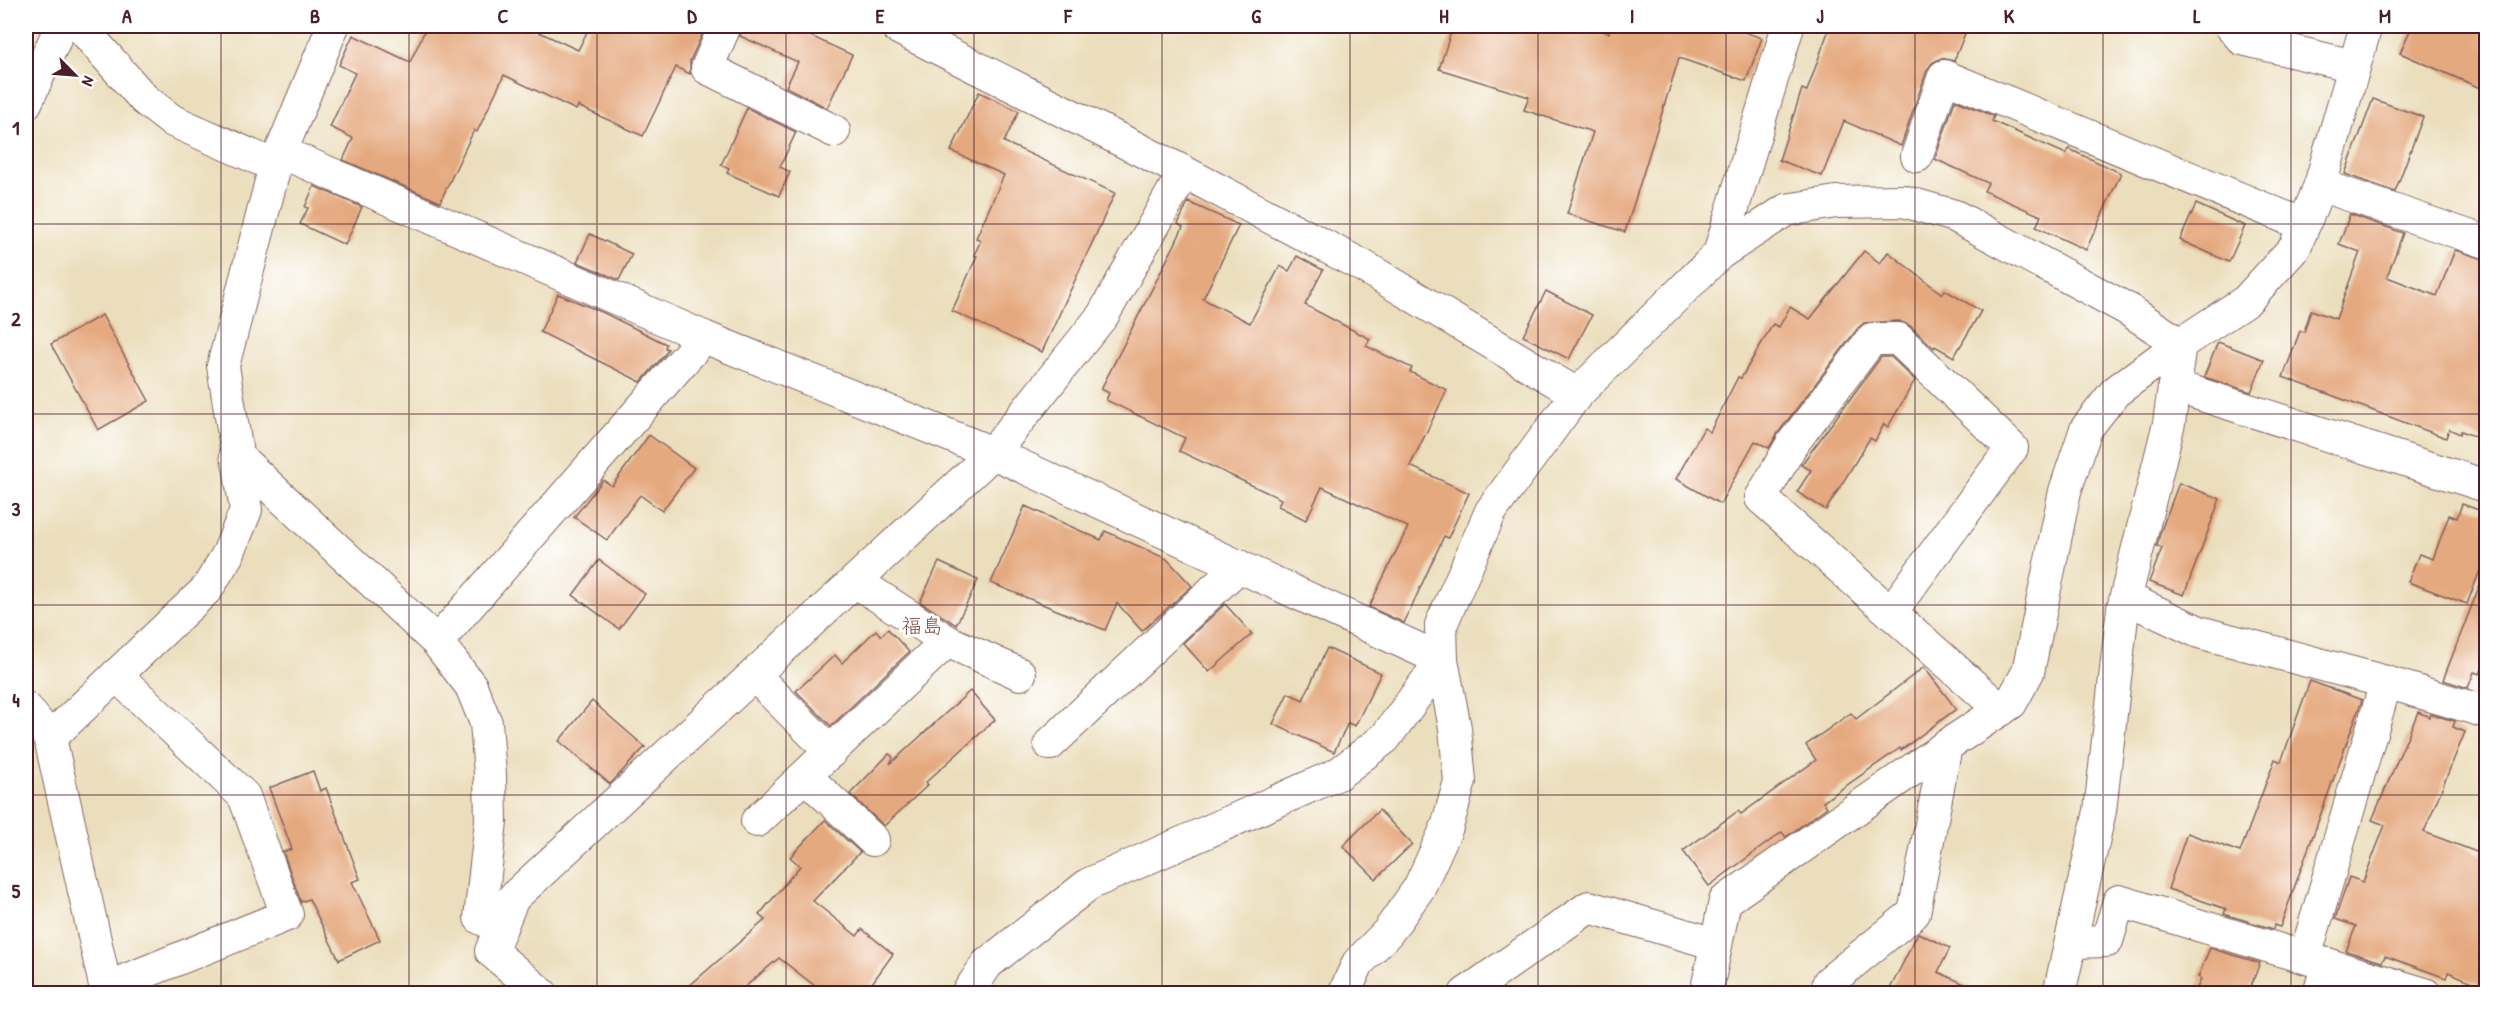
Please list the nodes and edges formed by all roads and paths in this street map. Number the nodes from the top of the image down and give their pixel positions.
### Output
1 (61, 26) edge
2 (80, 26) edge
3 (333, 26) edge
4 (725, 26) edge
5 (899, 26) edge
6 (1788, 26) edge
7 (2231, 26) edge
8 (2366, 26) edge
9 (2354, 66) junction
10 (26, 103) edge
11 (834, 131) dead end
12 (1917, 156) dead end
13 (278, 159) junction
14 (1184, 172) junction
15 (2320, 186) junction
16 (2304, 225) junction
17 (2487, 242) edge
18 (1719, 254) junction
19 (704, 337) junction
20 (2180, 344) junction
21 (2174, 386) junction
22 (1577, 394) junction
23 (993, 453) junction
24 (236, 455) junction
25 (2487, 486) edge
26 (1239, 566) junction
27 (855, 581) junction
28 (2126, 598) junction
29 (1891, 612) junction
30 (947, 641) junction
31 (437, 642) junction
32 (1442, 660) junction
33 (1020, 674) dead end
34 (116, 675) junction
35 (754, 675) junction
36 (2385, 682) junction
37 (26, 708) edge
38 (2001, 710) junction
39 (2487, 712) edge
40 (50, 738) junction
41 (1050, 744) dead end
42 (1946, 746) junction
43 (831, 752) junction
44 (805, 776) junction
45 (757, 821) dead end
46 (873, 840) dead end
47 (501, 928) junction
48 (2071, 942) junction
49 (1716, 944) junction
50 (2316, 960) junction
51 (106, 991) edge
52 (542, 993) edge
53 (967, 993) edge
54 (1344, 993) edge
55 (1465, 993) edge
56 (1706, 993) edge
57 (1826, 993) edge
58 (2059, 993) edge
59 (2319, 993) edge
60 (2425, 993) edge

1 - 10 street
2 - 13 street
3 - 13 street
4 - 11 street
5 - 14 street
6 - 18 street
7 - 9 street
8 - 9 street
9 - 15 street
12 - 16 street
13 - 19 street
13 - 24 street
14 - 22 street
14 - 23 street
15 - 16 street
15 - 17 street
16 - 20 street
18 - 20 street
18 - 22 street
19 - 23 street
19 - 31 street
20 - 21 street
20 - 38 street
21 - 25 street
21 - 28 street
22 - 32 street
23 - 26 street
23 - 27 street
24 - 31 street
24 - 34 street
26 - 32 street
26 - 41 street
27 - 30 street
27 - 35 street
28 - 36 street
28 - 48 street
29 - 29 street
29 - 38 street
30 - 33 street
30 - 43 street
31 - 47 street
32 - 53 street
32 - 54 street
34 - 40 street
34 - 51 street
35 - 43 street
35 - 47 street
36 - 39 street
36 - 50 street
37 - 40 street
38 - 42 street
40 - 51 street
42 - 49 street
42 - 57 street
43 - 44 street
44 - 45 street
44 - 46 street
47 - 52 street
48 - 50 street
48 - 58 street
49 - 55 street
49 - 56 street
50 - 59 street
50 - 60 street

